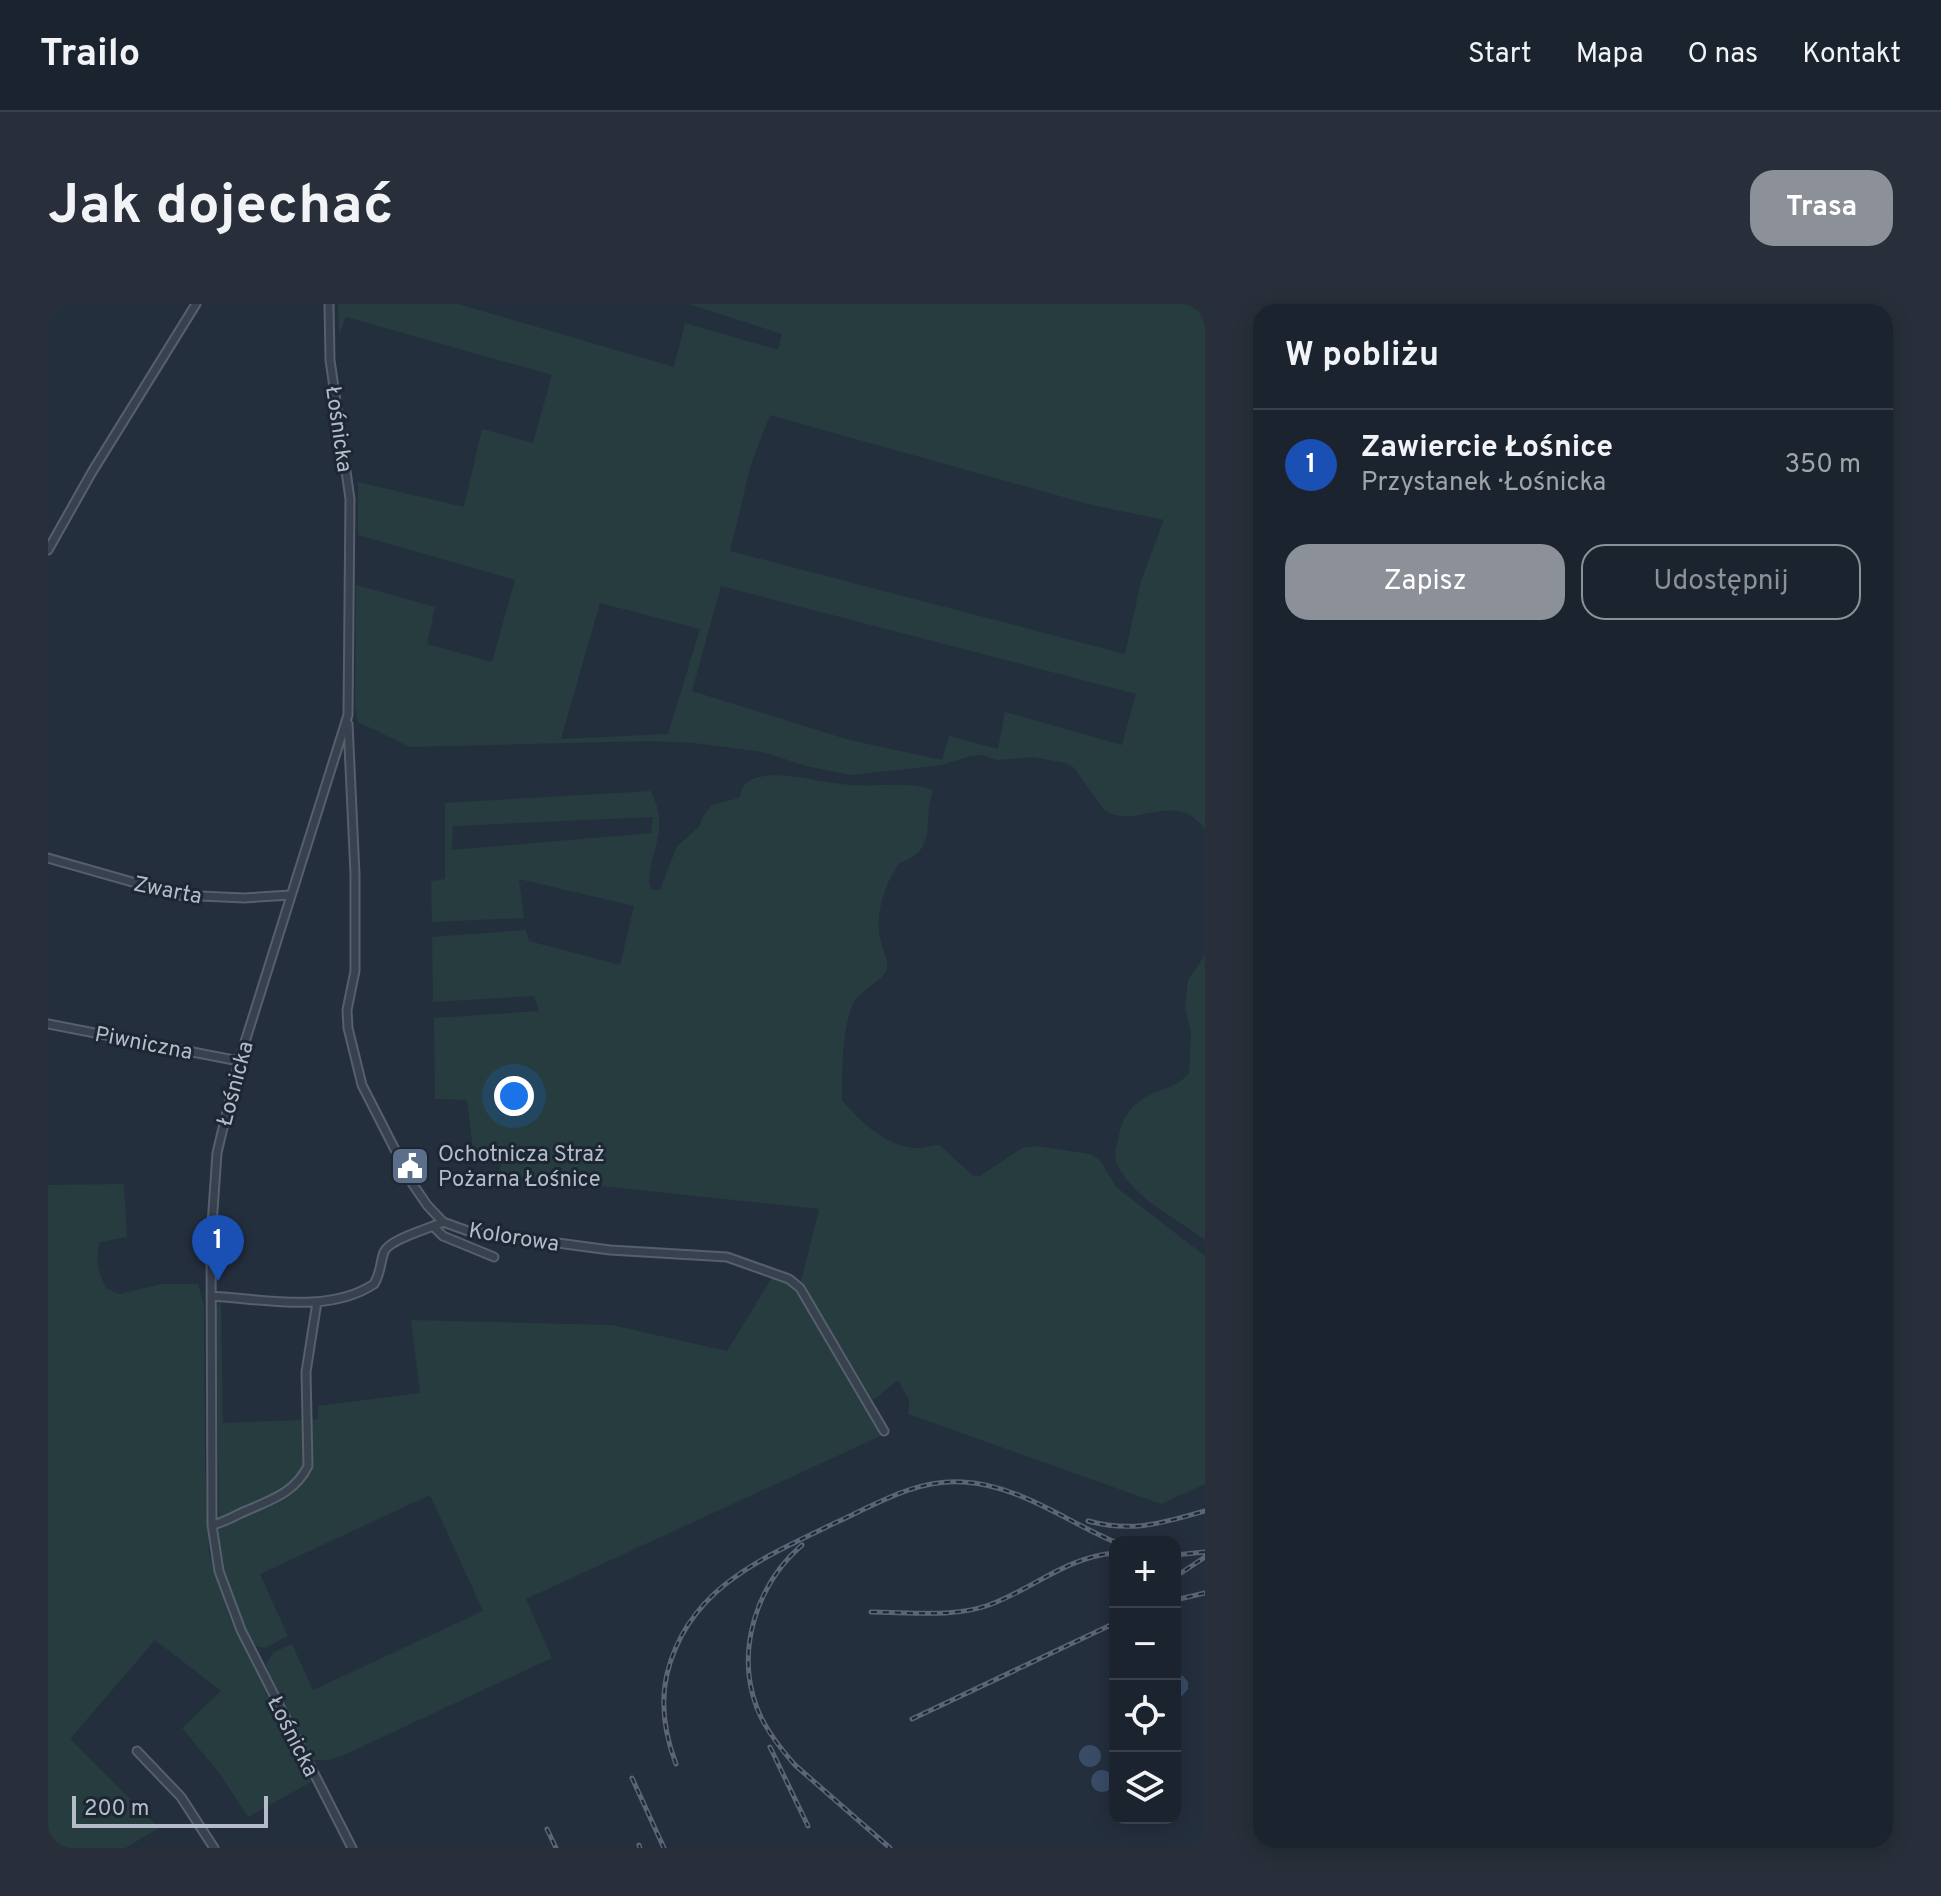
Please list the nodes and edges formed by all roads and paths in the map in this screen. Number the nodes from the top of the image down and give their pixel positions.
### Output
1 (196, 304) edge
2 (329, 304) edge
3 (48, 550) edge
4 (348, 715) junction
5 (48, 858) edge
6 (291, 895) junction
7 (48, 1024) edge
8 (239, 1061) junction
9 (443, 1222) junction
10 (434, 1227) junction
11 (494, 1257) dead end
12 (211, 1296) junction
13 (317, 1302) junction
14 (884, 1431) dead end
15 (212, 1525) junction
16 (137, 1751) dead end
17 (214, 1848) edge
18 (352, 1848) edge

1 - 3 street
2 - 4 street, Łośnicka
4 - 6 street, Łośnicka
4 - 9 street, Kolorowa
5 - 6 street, Zwarta
6 - 8 street, Łośnicka
7 - 8 street, Piwniczna
8 - 12 street, Łośnicka
9 - 10 street
9 - 14 street, Kolorowa
10 - 11 street
10 - 13 street
12 - 13 street
12 - 15 street, Łośnicka
13 - 15 street
15 - 18 street, Łośnicka
16 - 17 street

